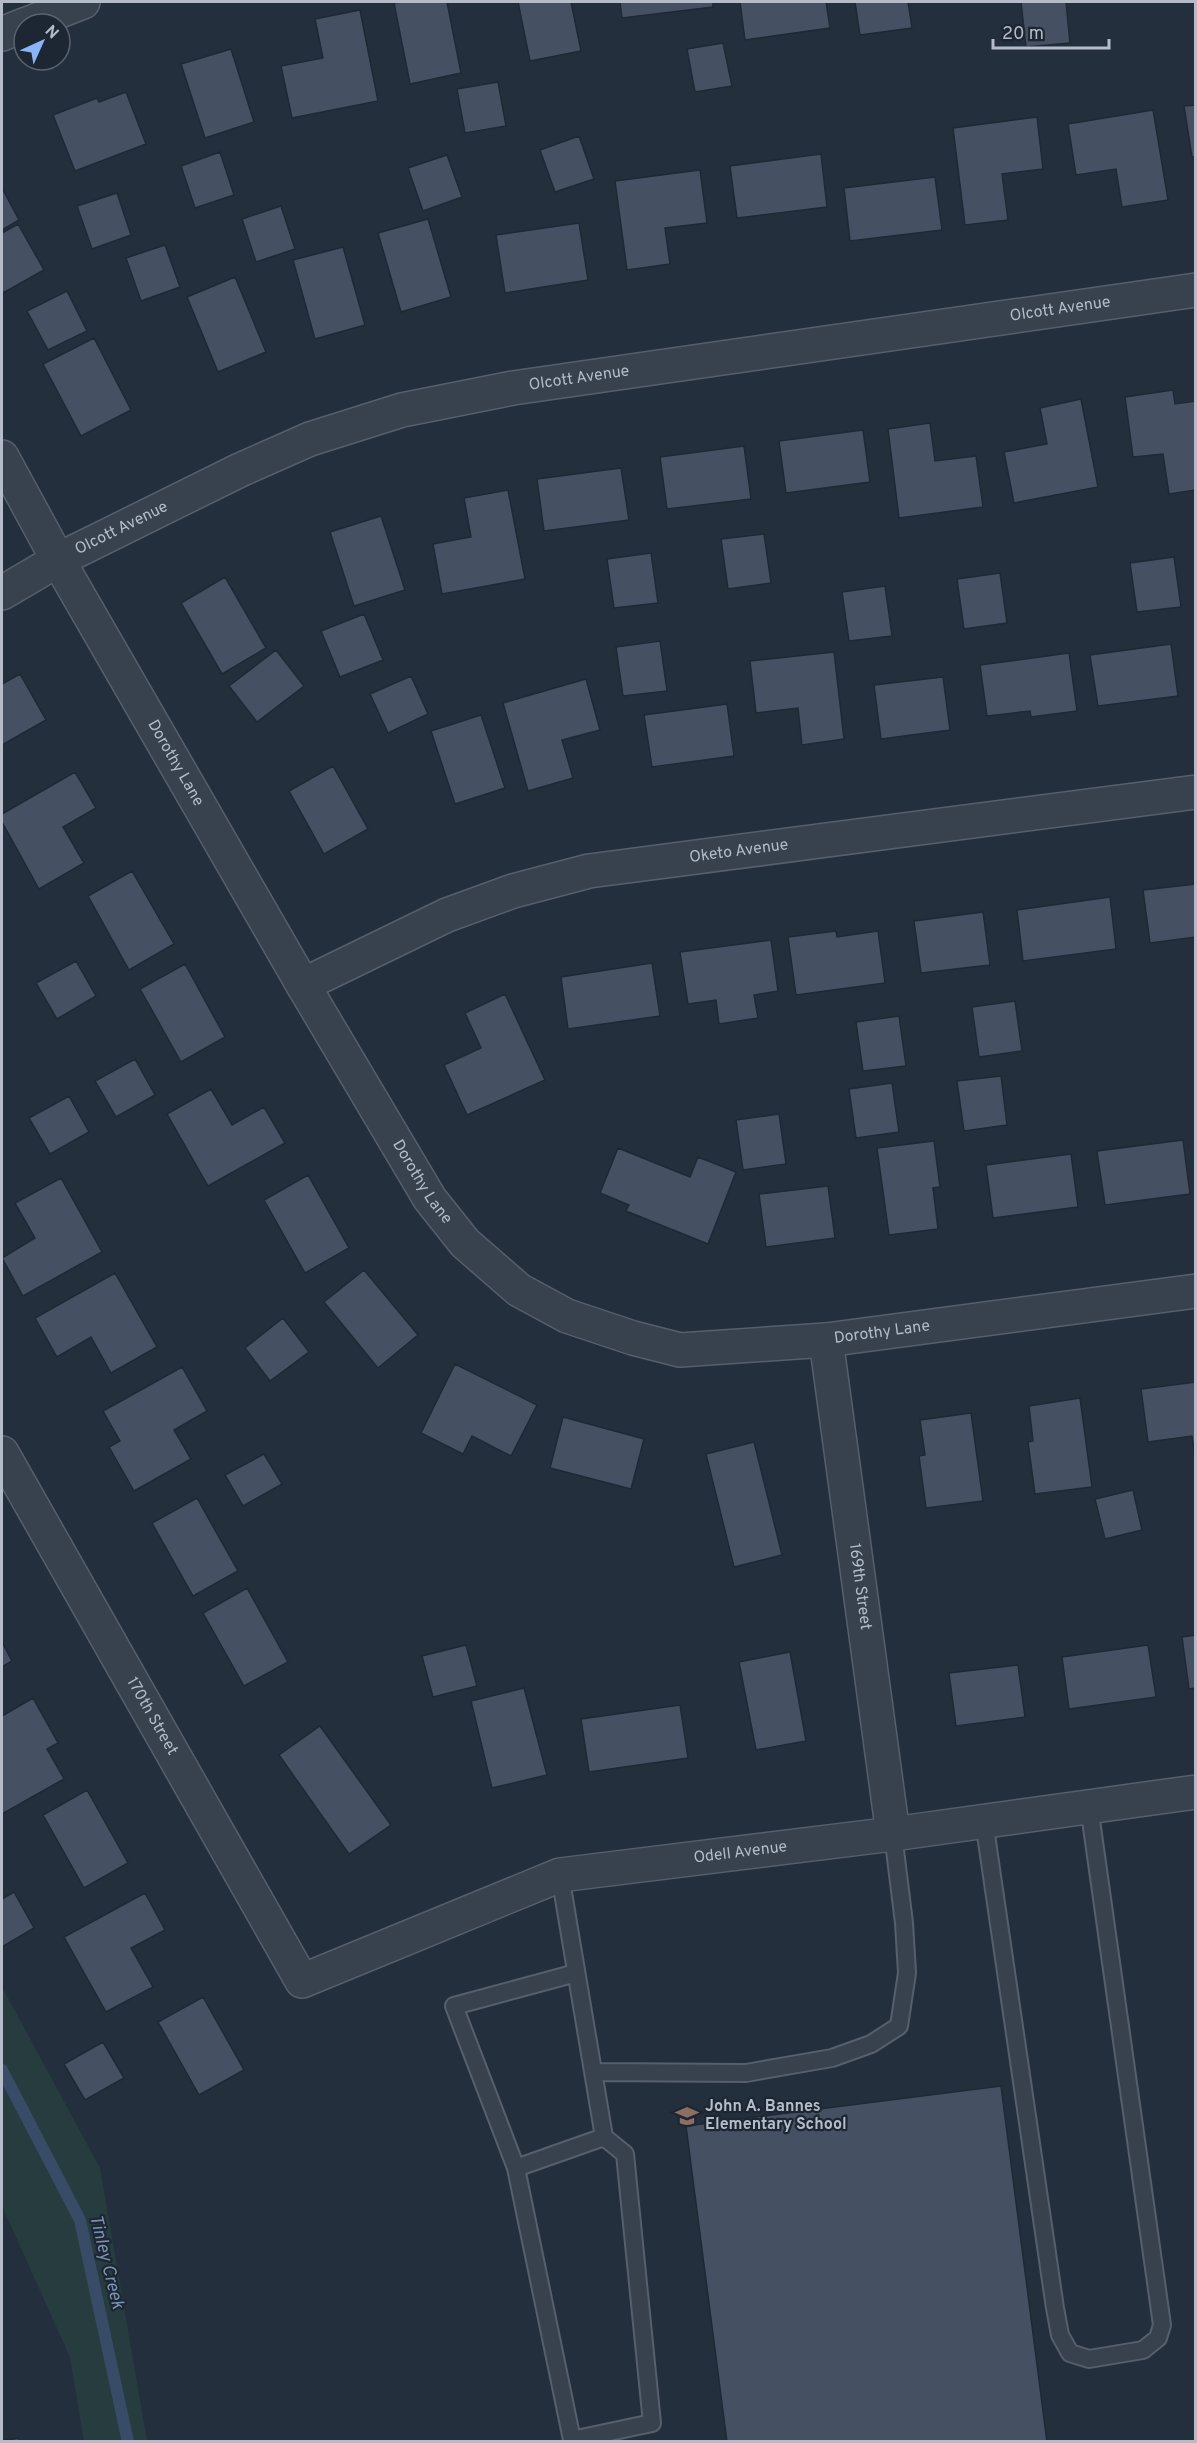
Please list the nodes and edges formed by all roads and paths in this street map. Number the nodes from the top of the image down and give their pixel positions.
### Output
1 (83, 2) edge
2 (58, 12) edge
3 (1196, 290) edge
4 (2, 457) edge
5 (58, 560) junction
6 (2, 592) edge
7 (1196, 792) edge
8 (303, 985) junction
9 (1196, 1291) edge
10 (826, 1341) junction
11 (2, 1453) edge
12 (1196, 1792) edge
13 (1089, 1806) junction
14 (984, 1821) junction
15 (893, 1834) junction
16 (560, 1875) junction
17 (576, 1973) junction
18 (302, 1981) joint
19 (594, 2072) junction
20 (604, 2138) junction
21 (516, 2168) junction

1 - 2 street
3 - 5 street, Olcott Avenue
4 - 5 street, Dorothy Lane
5 - 6 street, Olcott Avenue
5 - 8 street, Dorothy Lane
7 - 8 street, Oketo Avenue
8 - 10 street, Dorothy Lane
9 - 10 street, Dorothy Lane
10 - 15 street, 169th Street
11 - 18 street, 170th Street
12 - 13 street, Odell Avenue
13 - 14 street, Odell Avenue
13 - 14 lane
14 - 15 street, Odell Avenue
15 - 16 street, Odell Avenue
15 - 19 lane
16 - 17 lane
16 - 18 street, Odell Avenue
17 - 19 lane
17 - 21 lane
19 - 20 lane
20 - 21 lane
20 - 21 lane

